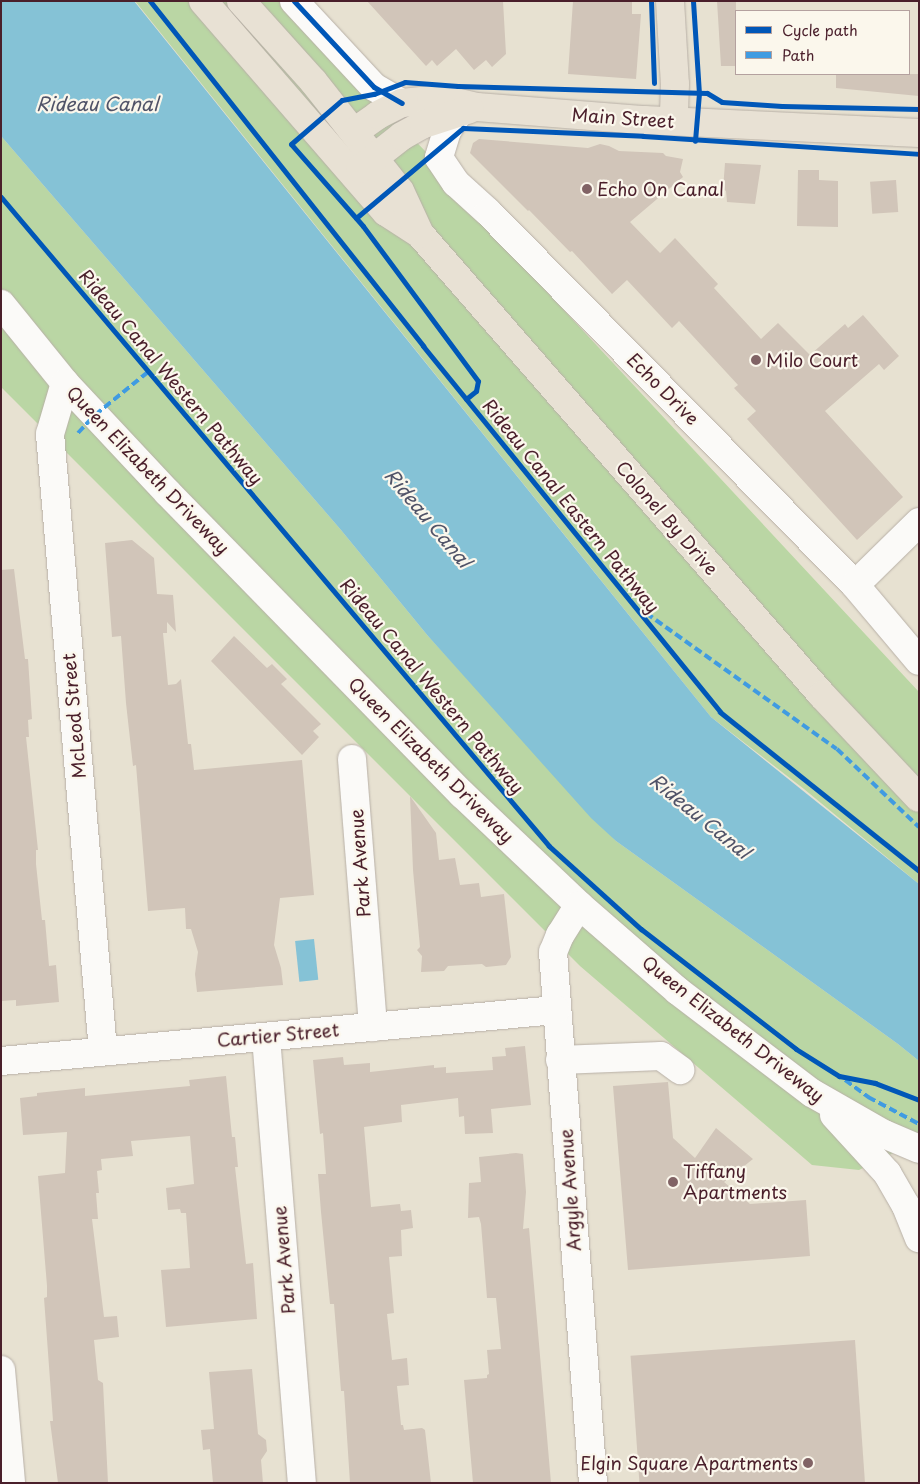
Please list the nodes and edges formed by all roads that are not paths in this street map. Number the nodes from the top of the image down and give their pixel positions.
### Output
1 (203, 1) edge
2 (242, 1) edge
3 (294, 1) edge
4 (670, 1) edge
5 (402, 103) junction
6 (468, 109) junction
7 (674, 121) junction
8 (354, 132) junction
9 (919, 133) edge
10 (375, 158) junction
11 (353, 175) junction
12 (420, 234) junction
13 (1, 304) edge
14 (65, 383) junction
15 (919, 522) edge
16 (855, 585) junction
17 (919, 661) edge
18 (352, 759) dead end
19 (919, 798) edge
20 (579, 904) junction
21 (556, 1010) junction
22 (373, 1026) junction
23 (266, 1037) junction
24 (103, 1052) junction
25 (560, 1060) junction
26 (1, 1061) edge
27 (680, 1070) dead end
28 (812, 1093) junction
29 (919, 1149) edge
30 (919, 1239) edge
31 (1, 1370) edge
32 (11, 1483) edge
33 (302, 1483) edge
34 (593, 1483) edge

1 - 11 main road, Colonel By Drive
2 - 8 main road, Colonel By Drive
3 - 5 street
4 - 7 main road
5 - 6 main road, Main Street
5 - 8 main road, Main Street
6 - 7 main road, Main Street
6 - 10 main road, Main Street
6 - 16 street, Echo Drive
7 - 9 main road, Main Street
8 - 10 main road, Colonel By Drive
10 - 11 main road, Main Street
10 - 12 main road, Colonel By Drive
11 - 12 main road, Colonel By Drive
12 - 19 main road, Colonel By Drive
13 - 14 street, Queen Elizabeth Driveway
14 - 20 street, Queen Elizabeth Driveway
14 - 24 street, McLeod Street
15 - 16 street
16 - 17 street, Echo Drive
18 - 22 street, Park Avenue
20 - 21 street, Argyle Avenue
20 - 28 street, Queen Elizabeth Driveway
21 - 22 street, Cartier Street
21 - 25 street, Argyle Avenue
22 - 23 street, Cartier Street
23 - 24 street, Cartier Street
23 - 33 street, Park Avenue
24 - 26 street, Cartier Street
25 - 27 street
25 - 34 street, Argyle Avenue
28 - 29 street, Queen Elizabeth Driveway
28 - 30 street
31 - 32 street

